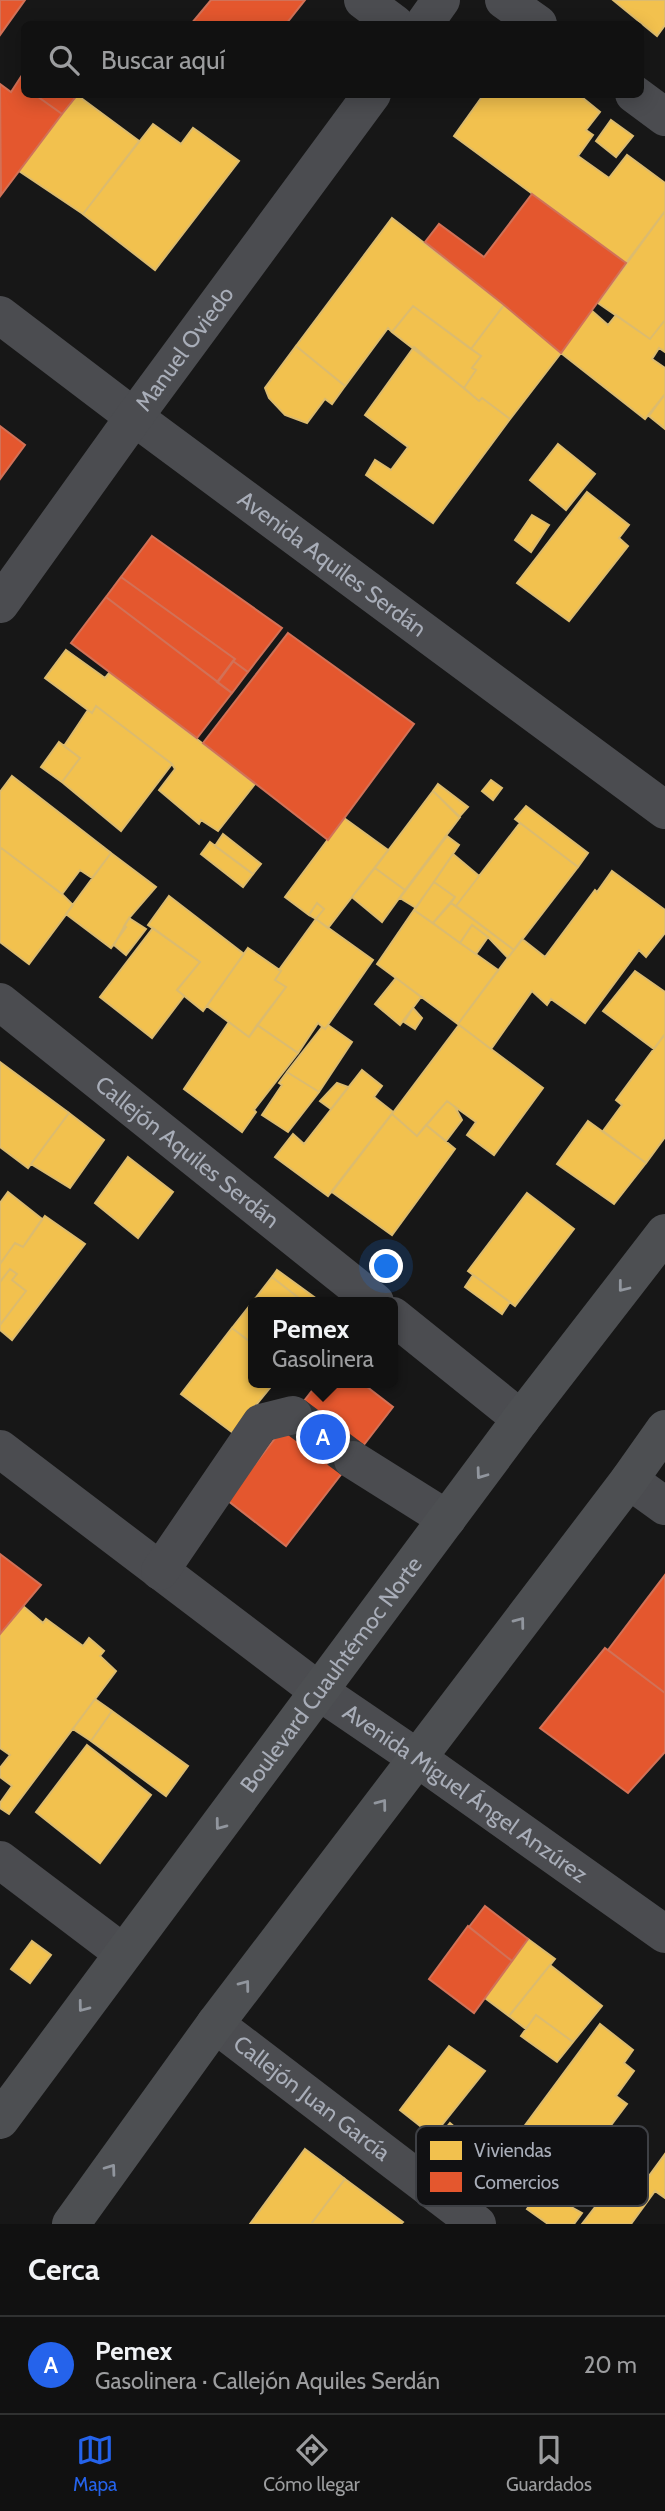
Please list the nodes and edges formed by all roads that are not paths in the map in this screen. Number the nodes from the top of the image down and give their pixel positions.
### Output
1 (363, 0) edge
2 (441, 0) edge
3 (504, 0) edge
4 (391, 21) edge
5 (426, 21) edge
6 (534, 21) edge
7 (369, 98) edge
8 (639, 98) edge
9 (665, 117) edge
10 (0, 315) edge
11 (134, 417) junction
12 (0, 604) edge
13 (665, 810) edge
14 (0, 1002) edge
15 (665, 1233) edge
16 (369, 1297) edge
17 (398, 1321) edge
18 (293, 1415) dead end
19 (521, 1419) junction
20 (665, 1429) edge
21 (0, 1449) edge
22 (353, 1460) tunnel mouth
23 (629, 1480) junction
24 (665, 1506) edge
25 (447, 1519) junction
26 (160, 1571) junction
27 (320, 1692) junction
28 (417, 1758) junction
29 (0, 1860) edge
30 (665, 1934) edge
31 (123, 1953) junction
32 (215, 2024) junction
33 (0, 2120) edge
34 (416, 2177) edge
35 (453, 2206) edge
36 (71, 2224) edge
37 (477, 2224) edge

1 - 4 street
2 - 5 street
3 - 6 street
7 - 11 street, Manuel Oviedo
8 - 9 street
10 - 11 street, Avenida Aquiles Serdán
11 - 12 street, Manuel Oviedo
11 - 13 street, Avenida Aquiles Serdán
14 - 16 street, Callejón Aquiles Serdán
15 -> 19 main road, Boulevard Cuauhtémoc Norte
17 - 19 street
18 - 26 street
19 -> 25 main road, Boulevard Cuauhtémoc Norte
20 - 23 main road
21 - 26 street, Avenida Miguel Ángel Anzúrez
22 - 25 street
23 - 24 street
28 -> 23 main road
25 - 27 main road, Boulevard Cuauhtémoc Norte
26 - 27 street, Avenida Miguel Ángel Anzúrez
27 - 28 street, Avenida Miguel Ángel Anzúrez
27 -> 31 main road, Boulevard Cuauhtémoc Norte
28 - 30 street, Avenida Miguel Ángel Anzúrez
32 -> 28 main road
29 - 31 street
31 -> 33 main road, Boulevard Cuauhtémoc Norte
32 - 34 street, Callejón Juan García
36 -> 32 main road
35 - 37 street, Callejón Juan García

